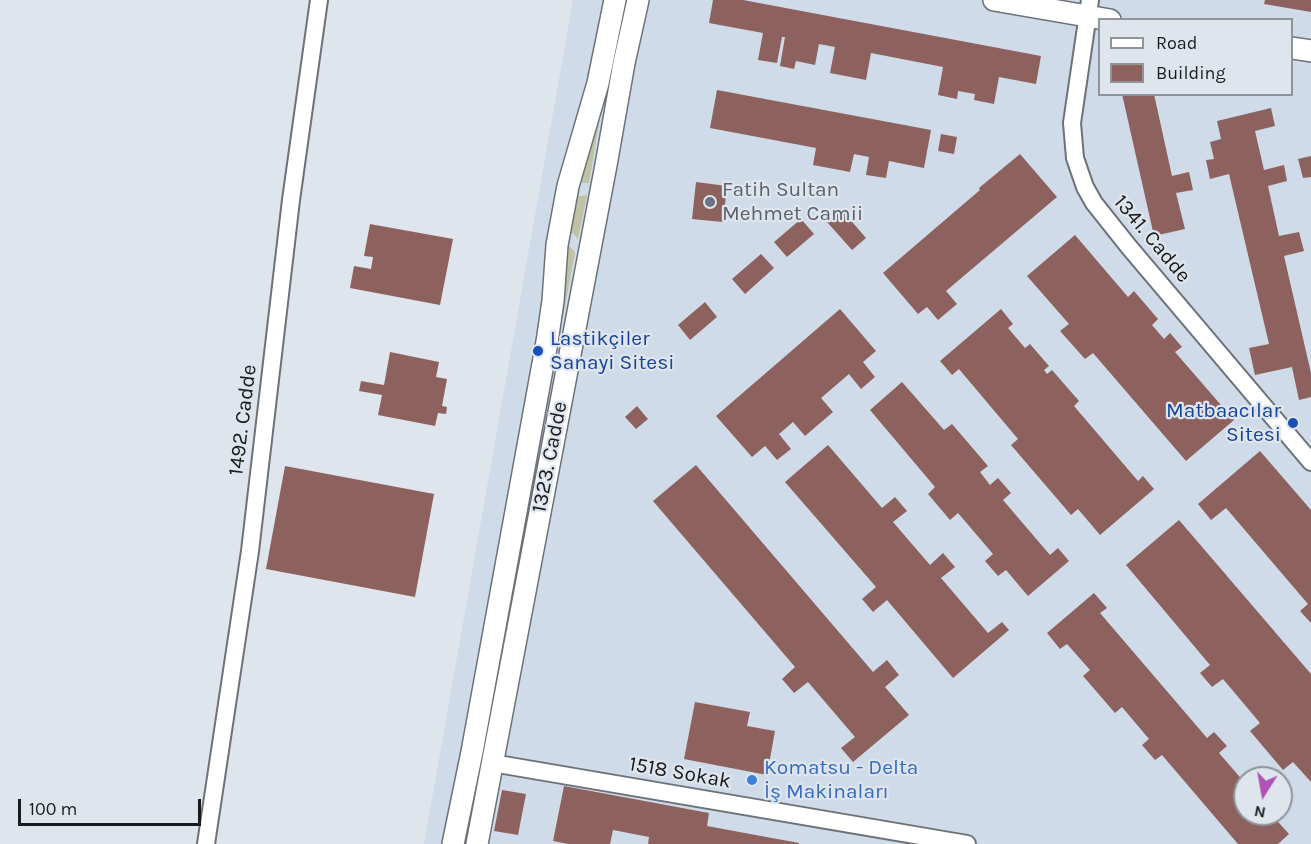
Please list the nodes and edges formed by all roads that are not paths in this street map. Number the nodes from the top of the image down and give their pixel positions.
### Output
1 (319, 0) edge
2 (615, 0) edge
3 (638, 0) edge
4 (994, 0) edge
5 (1089, 8) edge
6 (1106, 18) edge
7 (1293, 48) edge
8 (1311, 51) edge
9 (568, 186) junction
10 (600, 194) junction
11 (557, 245) junction
12 (588, 254) junction
13 (549, 328) junction
14 (573, 333) junction
15 (1311, 462) edge
16 (492, 764) junction
17 (206, 844) edge
18 (453, 844) edge
19 (477, 844) edge
20 (966, 844) edge

1 - 17 street, 1492. Cadde
2 - 9 main road
3 - 10 main road, 1323. Cadde
4 - 5 main road
5 - 6 main road
5 - 15 street, 1341. Cadde
7 - 8 main road
9 - 10 main road
9 - 11 main road
10 - 12 main road, 1323. Cadde
11 - 12 main road
11 - 13 main road
12 - 14 main road, 1323. Cadde
13 - 14 main road
13 - 18 main road
14 - 16 main road, 1323. Cadde
16 - 19 main road, 1323. Cadde
16 - 20 street, 1518 Sokak

